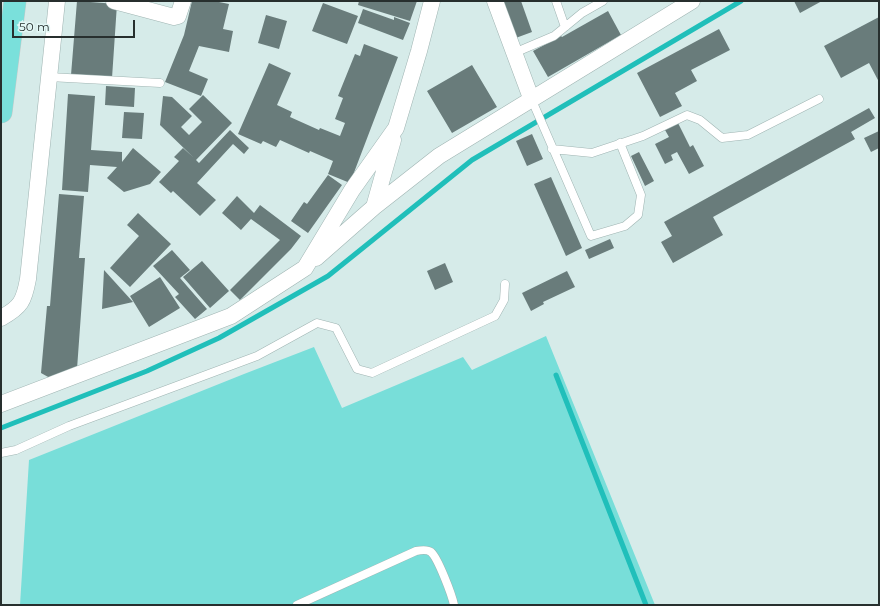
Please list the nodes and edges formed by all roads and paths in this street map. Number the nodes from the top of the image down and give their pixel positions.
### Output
1 (15, 1) edge
2 (57, 1) edge
3 (114, 1) edge
4 (183, 1) edge
5 (432, 1) edge
6 (495, 1) edge
7 (556, 1) edge
8 (603, 1) edge
9 (692, 1) edge
10 (565, 27) junction
11 (514, 54) junction
12 (49, 77) junction
13 (160, 83) dead end
14 (531, 98) junction
15 (819, 99) dead end
16 (1, 112) edge
17 (396, 128) junction
18 (620, 143) junction
19 (552, 149) junction
20 (374, 207) junction
21 (305, 268) junction
22 (505, 284) dead end
23 (1, 318) edge
24 (1, 404) edge
25 (1, 453) edge
26 (297, 605) edge
27 (454, 605) edge

1 - 16 highway
2 - 12 street
3 - 4 street
5 - 17 street
6 - 11 street
7 - 10 lane
8 - 10 lane
9 - 14 street
10 - 11 lane
11 - 14 street
12 - 13 lane
12 - 23 street
14 - 19 lane
14 - 20 street
15 - 18 lane
17 - 20 street
17 - 21 street
18 - 19 lane
18 - 19 lane
20 - 21 street
21 - 24 street
22 - 25 lane
26 - 27 lane

